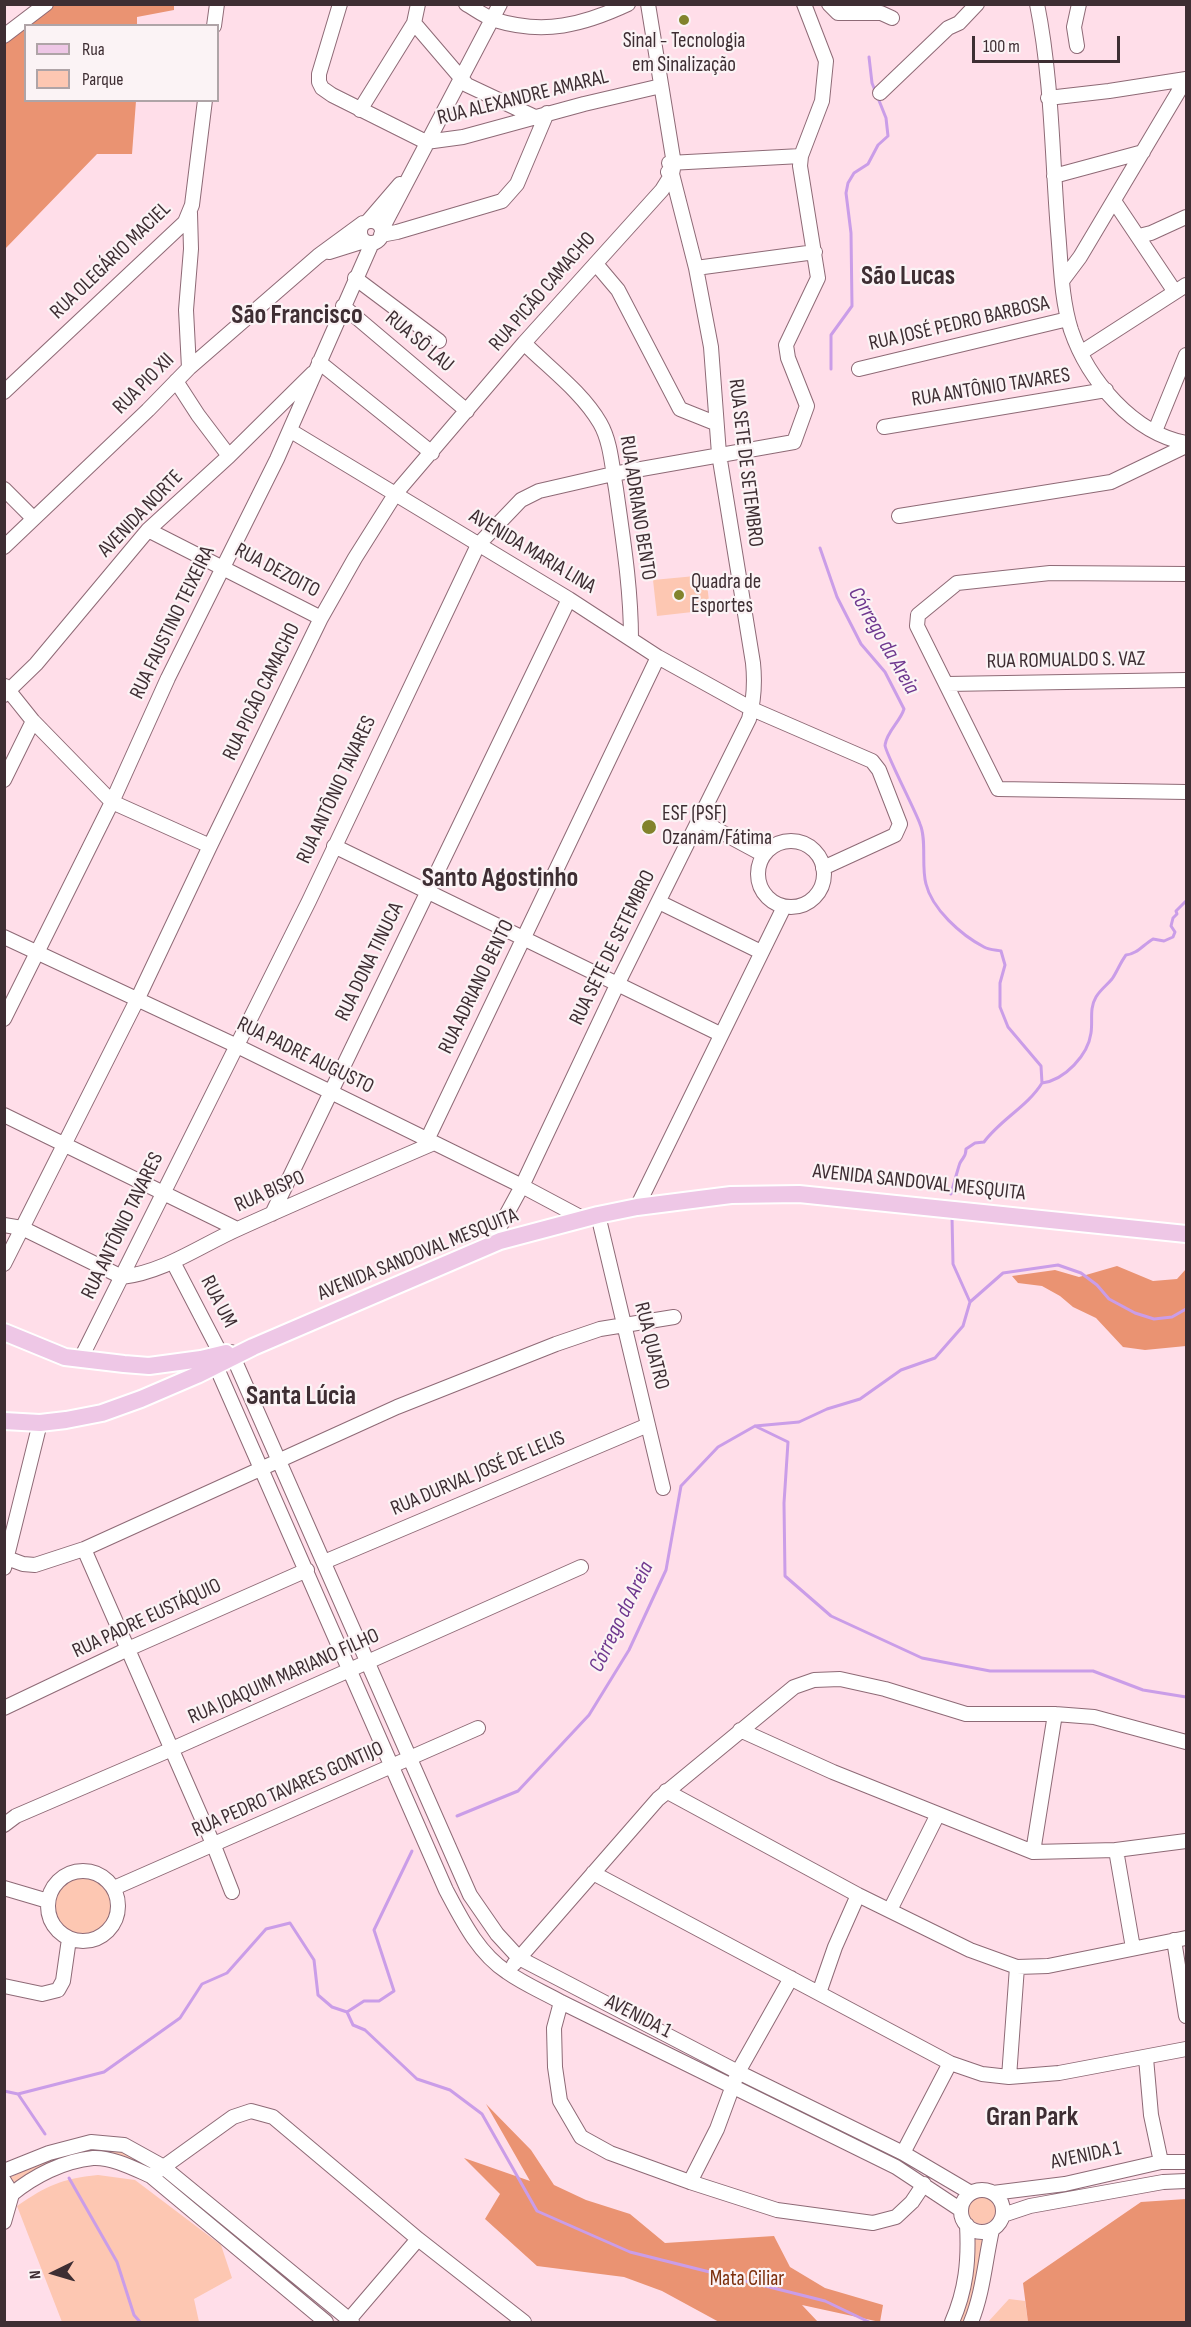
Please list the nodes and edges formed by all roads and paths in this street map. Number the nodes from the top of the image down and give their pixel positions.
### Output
1 (46, 4) edge
2 (216, 4) edge
3 (340, 4) edge
4 (418, 4) edge
5 (466, 4) edge
6 (500, 4) edge
7 (628, 4) edge
8 (648, 4) edge
9 (804, 4) edge
10 (829, 4) edge
11 (977, 4) edge
12 (1037, 4) edge
13 (1079, 4) edge
14 (892, 18) dead end
15 (493, 19) junction
16 (414, 23) junction
17 (214, 24) edge
18 (4, 36) edge
19 (1077, 46) dead end
20 (460, 78) junction
21 (1186, 79) edge
22 (661, 86) junction
23 (880, 93) dead end
24 (1048, 98) junction
25 (205, 102) edge
26 (360, 110) junction
27 (541, 115) junction
28 (426, 142) junction
29 (1143, 152) junction
30 (801, 156) junction
31 (670, 168) junction
32 (410, 174) junction
33 (1054, 176) junction
34 (1114, 201) junction
35 (190, 213) junction
36 (1186, 217) edge
37 (366, 222) junction
38 (1139, 236) junction
39 (375, 237) junction
40 (815, 252) junction
41 (318, 256) junction
42 (596, 264) junction
43 (696, 268) junction
44 (355, 278) junction
45 (1062, 281) junction
46 (1181, 289) edge
47 (343, 306) junction
48 (1068, 320) junction
49 (439, 341) dead end
50 (524, 343) junction
51 (1082, 352) junction
52 (1186, 355) edge
53 (318, 366) junction
54 (189, 368) junction
55 (859, 369) dead end
56 (176, 381) junction
57 (1106, 390) junction
58 (4, 392) edge
59 (467, 411) junction
60 (715, 423) junction
61 (884, 427) dead end
62 (291, 431) junction
63 (1155, 431) junction
64 (1186, 444) edge
65 (432, 453) junction
66 (719, 454) junction
67 (229, 456) junction
68 (613, 474) junction
69 (4, 489) edge
70 (396, 494) junction
71 (898, 516) dead end
72 (33, 518) junction
73 (148, 530) junction
74 (478, 545) junction
75 (4, 546) edge
76 (224, 567) junction
77 (1186, 574) edge
78 (569, 598) junction
79 (321, 618) junction
80 (631, 639) junction
81 (658, 657) junction
82 (1186, 680) edge
83 (947, 684) junction
84 (6, 690) edge
85 (752, 709) junction
86 (33, 721) junction
87 (4, 780) edge
88 (1186, 792) edge
89 (112, 802) junction
90 (699, 820) junction
91 (210, 846) junction
92 (334, 846) junction
93 (764, 855) junction
94 (824, 868) junction
95 (428, 891) junction
96 (659, 902) junction
97 (784, 907) junction
98 (4, 937) edge
99 (524, 937) junction
100 (761, 952) junction
101 (37, 953) junction
102 (617, 985) junction
103 (138, 998) junction
104 (4, 1019) edge
105 (720, 1034) junction
106 (236, 1045) junction
107 (331, 1092) junction
108 (4, 1115) edge
109 (431, 1142) junction
110 (63, 1144) junction
111 (522, 1186) junction
112 (165, 1192) junction
113 (637, 1207) junction
114 (273, 1214) junction
115 (591, 1217) junction
116 (4, 1224) edge
117 (22, 1228) junction
118 (237, 1229) junction
119 (1186, 1234) edge
120 (490, 1245) junction
121 (173, 1262) junction
122 (4, 1264) edge
123 (122, 1277) junction
124 (674, 1317) dead end
125 (623, 1324) junction
126 (4, 1332) edge
127 (220, 1358) junction
128 (80, 1360) junction
129 (149, 1366) junction
130 (157, 1394) junction
131 (4, 1420) edge
132 (40, 1423) junction
133 (648, 1425) junction
134 (280, 1462) junction
135 (262, 1469) junction
136 (663, 1488) dead end
137 (84, 1549) junction
138 (5, 1561) edge
139 (324, 1562) junction
140 (581, 1567) dead end
141 (307, 1570) junction
142 (128, 1649) junction
143 (368, 1662) junction
144 (351, 1670) junction
145 (4, 1708) edge
146 (1055, 1714) junction
147 (478, 1728) dead end
148 (740, 1730) junction
149 (1186, 1742) edge
150 (172, 1749) junction
151 (408, 1759) junction
152 (392, 1767) junction
153 (666, 1791) junction
154 (938, 1814) junction
155 (4, 1825) edge
156 (1186, 1841) edge
157 (214, 1846) junction
158 (1116, 1850) junction
159 (1033, 1852) junction
160 (593, 1873) junction
161 (4, 1888) edge
162 (114, 1888) junction
163 (232, 1892) dead end
164 (858, 1895) junction
165 (48, 1901) junction
166 (890, 1910) junction
167 (69, 1939) junction
168 (1180, 1939) edge
169 (1132, 1948) junction
170 (519, 1958) junction
171 (1017, 1967) junction
172 (506, 1972) junction
173 (791, 1978) junction
174 (4, 1986) edge
175 (819, 1992) junction
176 (561, 2002) junction
177 (1186, 2016) edge
178 (1186, 2049) edge
179 (1146, 2058) junction
180 (950, 2063) junction
181 (738, 2072) junction
182 (1010, 2077) junction
183 (734, 2088) junction
184 (903, 2153) junction
185 (1161, 2162) junction
186 (1186, 2162) edge
187 (162, 2166) junction
188 (4, 2170) edge
189 (151, 2176) junction
190 (4, 2181) edge
191 (1186, 2181) edge
192 (690, 2182) junction
193 (924, 2184) junction
194 (971, 2193) junction
195 (993, 2193) junction
196 (12, 2194) junction
197 (961, 2210) junction
198 (1003, 2215) junction
199 (4, 2222) edge
200 (967, 2225) junction
201 (992, 2230) junction
202 (418, 2240) junction
203 (326, 2322) edge
204 (349, 2322) edge
205 (524, 2322) edge
206 (952, 2322) edge
207 (971, 2322) edge

1 - 18 street
2 - 17 street
3 - 26 street, RUA ALEXANDRE AMARAL
4 - 16 street
5 - 15 street
6 - 15 street, RUA FAUSTINO TEIXEIRA
7 - 15 street
8 - 22 street
9 - 30 street
10 - 14 street
11 - 23 street
12 - 24 street
13 - 19 street
15 - 20 street, RUA FAUSTINO TEIXEIRA
16 - 20 street
16 - 26 street
20 - 27 street
20 - 28 street, RUA FAUSTINO TEIXEIRA
21 - 24 street
21 - 29 street
22 - 27 street, RUA ALEXANDRE AMARAL
22 - 31 street, RUA SETE DE SETEMBRO
24 - 33 street
25 - 35 street, RUA OLEGÁRIO MACIEL
26 - 28 street, RUA ALEXANDRE AMARAL
27 - 28 street, RUA ALEXANDRE AMARAL
27 - 39 street, RUA PIO XII
28 - 32 street, RUA FAUSTINO TEIXEIRA
29 - 33 street
29 - 34 street
30 - 31 street
30 - 40 street
31 - 42 street, RUA PICÃO CAMACHO
31 - 43 street, RUA SETE DE SETEMBRO
32 - 37 street, RUA FAUSTINO TEIXEIRA
32 - 39 street, RUA FAUSTINO TEIXEIRA
33 - 45 street
34 - 38 street
34 - 45 street
35 - 54 street
35 - 58 street, RUA OLEGÁRIO MACIEL
36 - 38 street
37 - 39 street
37 - 39 street
37 - 41 street, RUA PIO XII
38 - 46 street
39 - 41 street, RUA PIO XII
39 - 44 street, RUA FAUSTINO TEIXEIRA
40 - 43 street
40 - 66 street, RUA ANTÔNIO TAVARES
41 - 54 street, RUA PIO XII
42 - 50 street, RUA PICÃO CAMACHO
42 - 60 street
43 - 60 street, RUA SETE DE SETEMBRO
44 - 47 street, RUA FAUSTINO TEIXEIRA
44 - 49 street
45 - 48 street
46 - 51 street
47 - 53 street, RUA FAUSTINO TEIXEIRA
47 - 59 street, RUA SÔ LAU
48 - 51 street
48 - 55 street, RUA JOSÉ PEDRO BARBOSA
50 - 59 street, RUA PICÃO CAMACHO
50 - 68 street, RUA ADRIANO BENTO
51 - 57 street
52 - 63 street
53 - 62 street, RUA FAUSTINO TEIXEIRA
53 - 65 street
53 - 67 street, AVENIDA NORTE
54 - 56 street, RUA PIO XII
56 - 67 street
56 - 72 street, RUA PIO XII
57 - 61 street, RUA ANTÔNIO TAVARES
57 - 63 street
59 - 65 street, RUA PICÃO CAMACHO
60 - 66 street, RUA SETE DE SETEMBRO
62 - 70 street, AVENIDA MARIA LINA
62 - 76 street, RUA FAUSTINO TEIXEIRA
63 - 64 street
64 - 71 street
65 - 70 street, RUA PICÃO CAMACHO
66 - 68 street, RUA ANTÔNIO TAVARES
66 - 85 street, RUA SETE DE SETEMBRO
67 - 73 street, AVENIDA NORTE
68 - 74 street, RUA ANTÔNIO TAVARES
68 - 80 street, RUA ADRIANO BENTO
69 - 72 street
70 - 74 street, AVENIDA MARIA LINA
70 - 79 street, RUA PICÃO CAMACHO
72 - 75 street, RUA PIO XII
73 - 76 street, RUA DEZOITO
73 - 84 street, AVENIDA NORTE
74 - 78 street, AVENIDA MARIA LINA
74 - 92 street, RUA ANTÔNIO TAVARES
76 - 79 street, RUA DEZOITO
76 - 89 street, RUA FAUSTINO TEIXEIRA
77 - 83 street
78 - 80 street, AVENIDA MARIA LINA
78 - 95 street, RUA DONA TINUCA
79 - 91 street, RUA PICÃO CAMACHO
80 - 81 street, AVENIDA MARIA LINA
81 - 85 street, AVENIDA MARIA LINA
81 - 99 street, RUA ADRIANO BENTO
82 - 83 street, RUA ROMUALDO S. VAZ
83 - 88 street
84 - 86 street
85 - 90 street, RUA SETE DE SETEMBRO
85 - 94 street, AVENIDA MARIA LINA
86 - 87 street
86 - 89 street
89 - 91 street
89 - 101 street, RUA FAUSTINO TEIXEIRA
90 - 93 street
90 - 96 street, RUA SETE DE SETEMBRO
91 - 103 street, RUA PICÃO CAMACHO
92 - 95 street
92 - 106 street, RUA ANTÔNIO TAVARES
93 - 94 street
93 - 97 street
94 - 97 street
95 - 99 street
95 - 107 street, RUA DONA TINUCA
96 - 100 street
96 - 102 street, RUA SETE DE SETEMBRO
97 - 100 street
98 - 101 street, RUA PADRE AUGUSTO
99 - 102 street
99 - 109 street, RUA ADRIANO BENTO
100 - 105 street
101 - 103 street, RUA PADRE AUGUSTO
101 - 104 street, RUA FAUSTINO TEIXEIRA
102 - 105 street
102 - 111 street, RUA SETE DE SETEMBRO
103 - 106 street, RUA PADRE AUGUSTO
103 - 110 street, RUA PICÃO CAMACHO
105 - 113 street
106 - 107 street, RUA PADRE AUGUSTO
106 - 112 street, RUA ANTÔNIO TAVARES
107 - 109 street, RUA PADRE AUGUSTO
107 - 114 street, RUA DONA TINUCA
108 - 110 street
109 - 111 street, RUA PADRE AUGUSTO
109 - 114 street, RUA BISPO
110 - 112 street
110 - 117 street, RUA PICÃO CAMACHO
111 - 115 street, RUA PADRE AUGUSTO
111 - 120 street, RUA SETE DE SETEMBRO
112 - 118 street
112 - 123 street, RUA ANTÔNIO TAVARES
113 - 115 main road, AVENIDA SANDOVAL MESQUITA
113 - 119 main road, AVENIDA SANDOVAL MESQUITA
114 - 118 street, RUA BISPO
115 - 120 main road, AVENIDA SANDOVAL MESQUITA
115 - 125 street, RUA QUATRO
116 - 117 street
117 - 122 street, RUA PICÃO CAMACHO
117 - 123 street
118 - 121 street, RUA BISPO
120 - 127 main road, AVENIDA SANDOVAL MESQUITA
121 - 123 street, RUA BISPO
121 - 127 street, RUA UM
123 - 128 street, RUA ANTÔNIO TAVARES
124 - 125 street
125 - 133 street, RUA QUATRO
125 - 134 street
126 - 128 main road
127 - 129 main road
127 - 130 main road, AVENIDA SANDOVAL MESQUITA
127 - 134 street, AVENIDA 1
127 - 135 street, AVENIDA 1
128 - 129 main road
129 - 130 main road
130 - 132 main road, AVENIDA SANDOVAL MESQUITA
131 - 132 main road, AVENIDA SANDOVAL MESQUITA
132 - 138 street
133 - 136 street, RUA QUATRO
133 - 139 street, RUA DURVAL JOSÉ DE LELIS
134 - 135 street
134 - 139 street, AVENIDA 1
135 - 137 street
135 - 141 street, AVENIDA 1
137 - 138 street
137 - 142 street
139 - 143 street, AVENIDA 1
140 - 143 street, RUA JOAQUIM MARIANO FILHO
141 - 142 street, RUA PADRE EUSTÁQUIO
141 - 144 street, AVENIDA 1
142 - 145 street, RUA PADRE EUSTÁQUIO
142 - 150 street
143 - 144 street, RUA JOAQUIM MARIANO FILHO
143 - 151 street, AVENIDA 1
144 - 150 street, RUA JOAQUIM MARIANO FILHO
144 - 152 street, AVENIDA 1
146 - 148 street
146 - 149 street
146 - 159 street
147 - 151 street, RUA PEDRO TAVARES GONTIJO
148 - 153 street
148 - 154 street
150 - 155 street, RUA JOAQUIM MARIANO FILHO
150 - 157 street
151 - 152 street, RUA PEDRO TAVARES GONTIJO
151 - 170 street, AVENIDA 1
152 - 157 street, RUA PEDRO TAVARES GONTIJO
152 - 172 street, AVENIDA 1
153 - 160 street
153 - 164 street
154 - 159 street
154 - 166 street
156 - 158 street
157 - 162 street, RUA PEDRO TAVARES GONTIJO
157 - 163 street
158 - 159 street
158 - 169 street
160 - 170 street
160 - 173 street
161 - 165 street
162 - 165 street
162 - 167 street
164 - 166 street
164 - 175 street
165 - 167 street
166 - 171 street
167 - 174 street
168 - 169 street
168 - 177 street
169 - 171 street
170 - 172 street
170 - 181 street, AVENIDA 1
171 - 182 street
172 - 176 street, AVENIDA 1
173 - 175 street
173 - 181 street
175 - 180 street
176 - 183 street, AVENIDA 1
176 - 192 street
178 - 179 street
179 - 182 street
179 - 185 street
180 - 182 street
180 - 184 street
181 - 183 street
181 - 184 street, AVENIDA 1
183 - 192 street
183 - 193 street, AVENIDA 1
184 - 194 street, AVENIDA 1
185 - 186 street, AVENIDA 1
185 - 195 street, AVENIDA 1
187 - 188 street
187 - 189 street
187 - 202 street
187 - 204 street
189 - 196 street
189 - 203 street
190 - 196 street
191 - 198 street, AVENIDA 1
192 - 193 street
193 - 197 street, AVENIDA 1
194 - 195 street
194 - 197 street
195 - 198 street
196 - 199 street
197 - 200 street
198 - 201 street
200 - 201 street
200 - 206 street
201 - 207 street
202 - 204 street
202 - 205 street

